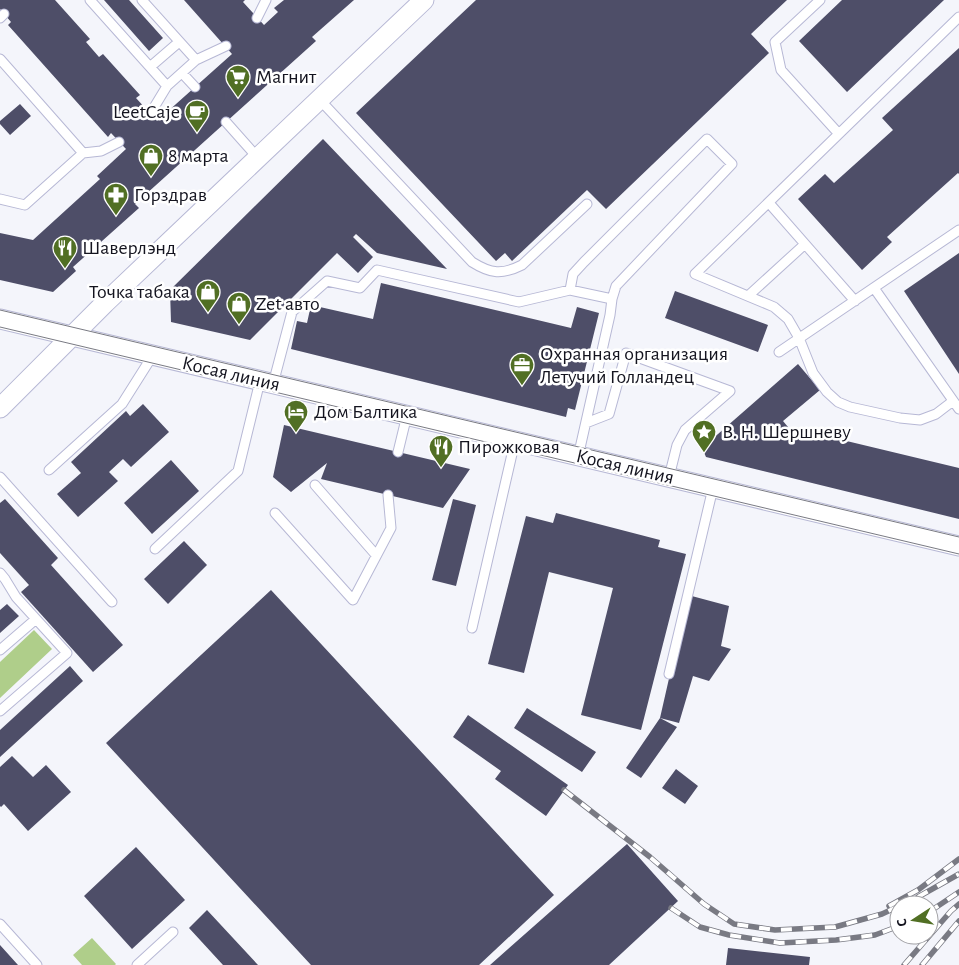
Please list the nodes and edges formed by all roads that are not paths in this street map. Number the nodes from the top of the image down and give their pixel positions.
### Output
1 (90, 0) edge
2 (142, 0) edge
3 (266, 0) edge
4 (424, 0) edge
5 (820, 0) edge
6 (959, 17) edge
7 (257, 18) dead end
8 (179, 42) junction
9 (226, 46) dead end
10 (0, 59) edge
11 (196, 60) junction
12 (150, 67) junction
13 (182, 73) junction
14 (167, 86) junction
15 (195, 88) dead end
16 (320, 100) junction
17 (150, 114) dead end
18 (226, 122) dead end
19 (839, 134) junction
20 (119, 142) dead end
21 (83, 152) junction
22 (258, 158) junction
23 (0, 199) edge
24 (768, 202) junction
25 (587, 204) dead end
26 (959, 230) edge
27 (805, 244) junction
28 (874, 288) junction
29 (570, 290) junction
30 (748, 296) junction
31 (612, 299) junction
32 (855, 300) junction
33 (0, 319) edge
34 (72, 336) junction
35 (799, 338) junction
36 (779, 352) dead end
37 (153, 355) junction
38 (267, 382) junction
39 (953, 402) junction
40 (0, 408) edge
41 (959, 410) edge
42 (407, 415) junction
43 (586, 423) junction
44 (515, 442) junction
45 (398, 452) dead end
46 (578, 457) junction
47 (49, 470) dead end
48 (0, 477) edge
49 (669, 478) junction
50 (315, 485) dead end
51 (713, 488) junction
52 (388, 495) dead end
53 (275, 514) dead end
54 (959, 546) edge
55 (155, 549) dead end
56 (376, 555) junction
57 (2, 578) edge
58 (112, 602) dead end
59 (36, 619) junction
60 (472, 628) dead end
61 (0, 650) edge
62 (670, 674) dead end
63 (0, 711) edge
64 (0, 924) edge
65 (173, 932) dead end
66 (37, 965) edge
67 (138, 965) edge

1 - 12 lane
2 - 8 lane
3 - 7 lane
4 - 16 street
5 - 19 lane
6 - 19 lane
8 - 11 lane
8 - 12 lane
9 - 11 lane
10 - 21 lane
11 - 13 lane
12 - 14 lane
13 - 14 lane
13 - 15 lane
14 - 17 lane
16 - 22 street
16 - 25 lane
18 - 22 lane
19 - 24 lane
20 - 21 lane
21 - 23 lane
22 - 34 street
24 - 27 lane
24 - 30 lane
26 - 28 lane
27 - 30 lane
27 - 32 lane
28 - 32 lane
28 - 39 lane
29 - 31 lane
29 - 31 lane
29 - 38 lane
30 - 35 lane
31 - 43 lane
32 - 35 lane
33 - 34 street, Косая линия
34 - 37 street, Косая линия
34 - 40 street
35 - 36 lane
35 - 39 lane
37 - 38 street, Косая линия
37 - 47 lane
38 - 42 street, Косая линия
38 - 55 lane
39 - 41 lane
42 - 44 street, Косая линия
42 - 45 lane
43 - 46 lane
43 - 49 lane
44 - 46 street, Косая линия
44 - 60 lane
46 - 49 street, Косая линия
48 - 58 lane
49 - 51 street, Косая линия
50 - 56 lane
51 - 54 street, Косая линия
51 - 62 lane
52 - 56 lane
53 - 56 lane
57 - 59 lane
59 - 61 lane
59 - 63 lane
64 - 66 lane
65 - 67 lane

